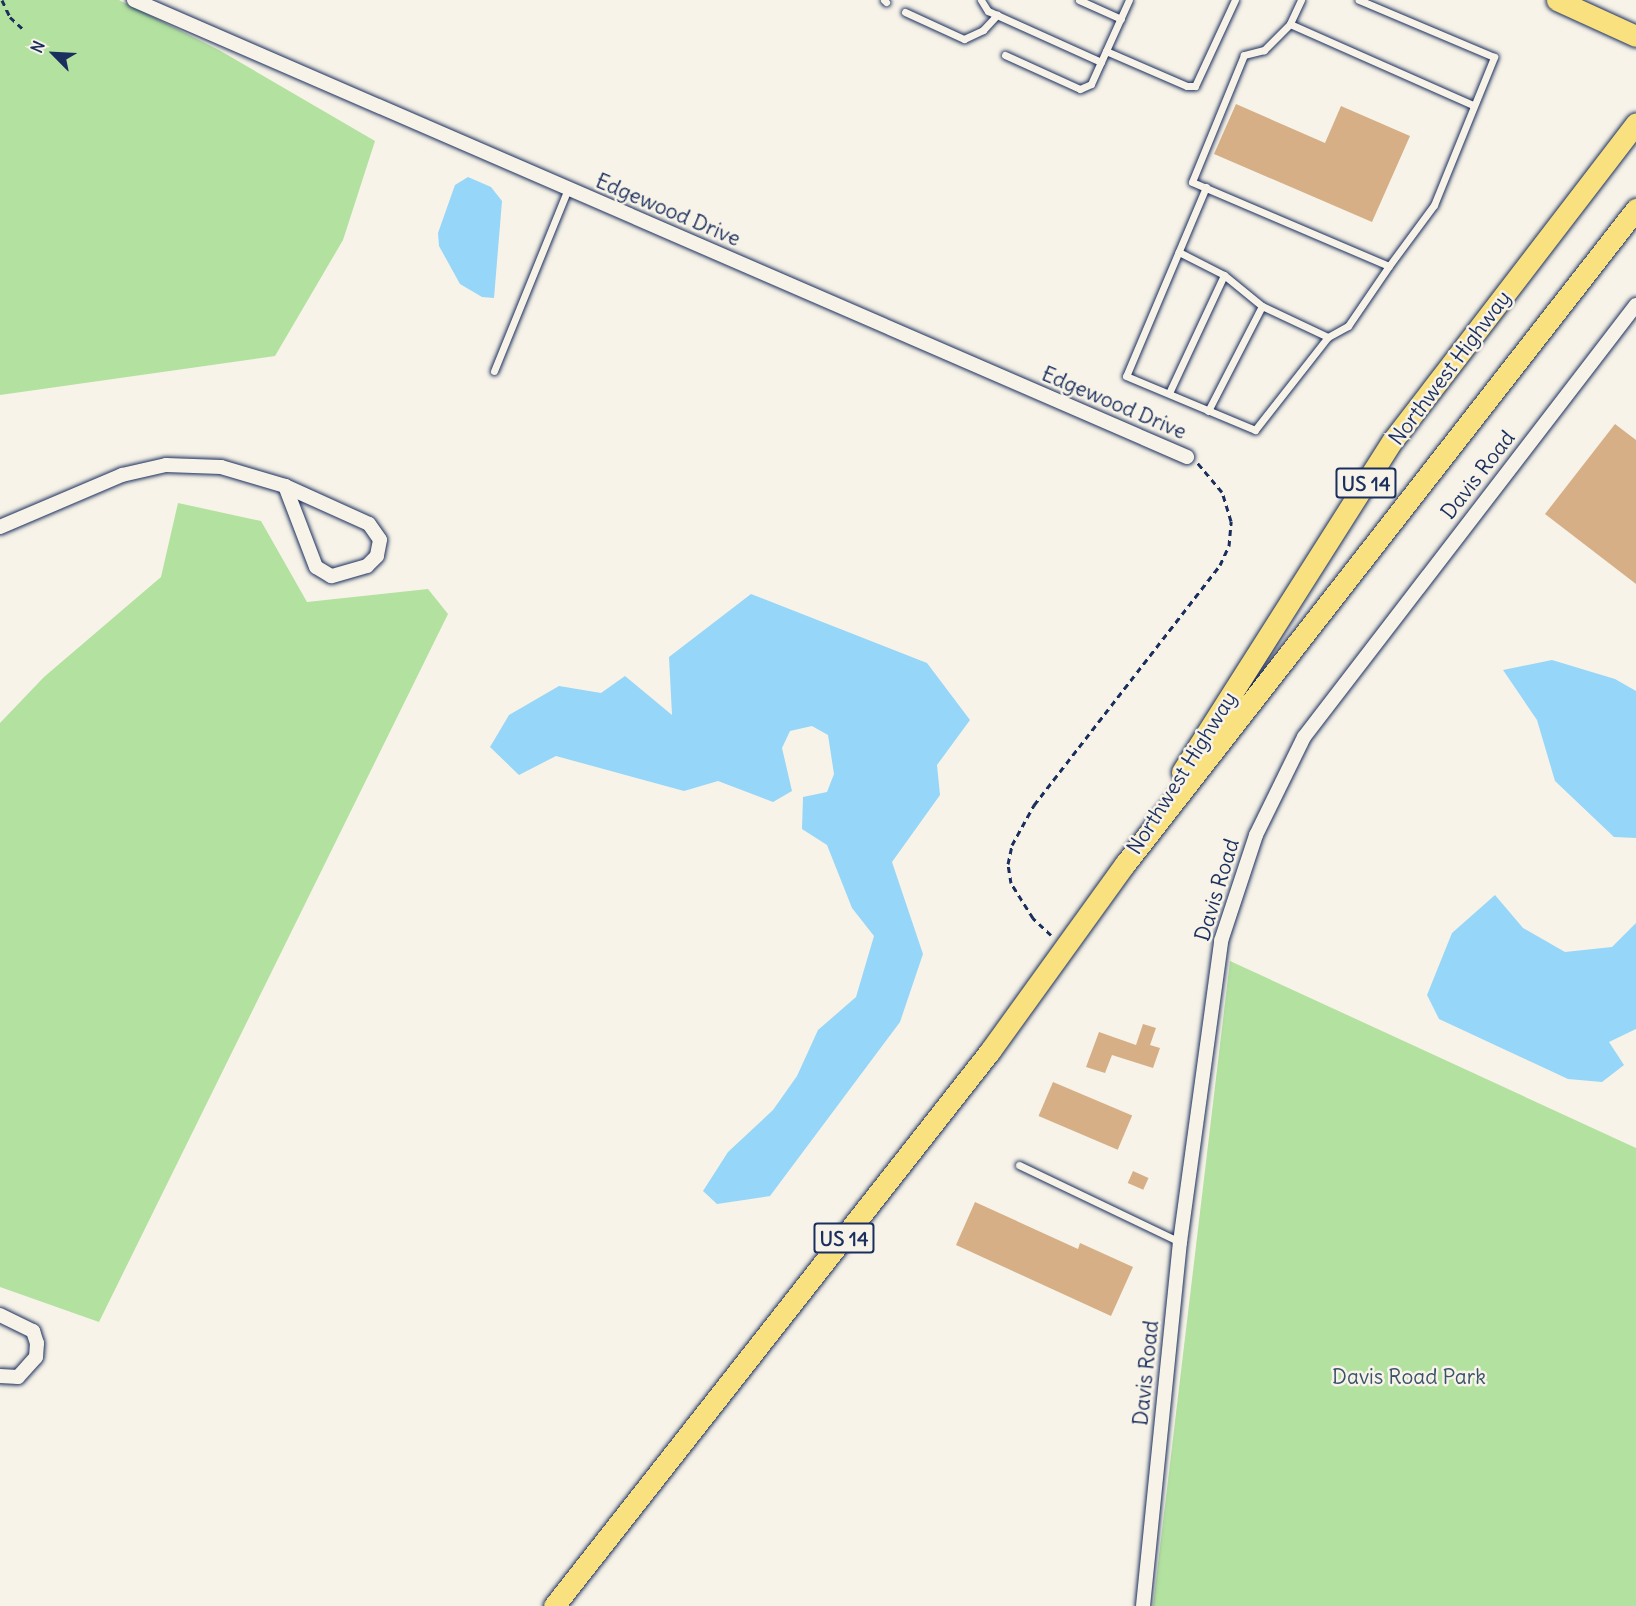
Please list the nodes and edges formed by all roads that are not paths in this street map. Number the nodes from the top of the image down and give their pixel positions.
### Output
1 (134, 0) edge
2 (981, 0) edge
3 (1079, 0) edge
4 (1129, 0) edge
5 (1235, 0) edge
6 (1301, 0) edge
7 (1359, 0) edge
8 (1557, 0) edge
9 (905, 12) dead end
10 (998, 15) junction
11 (1121, 19) junction
12 (1290, 24) junction
13 (1636, 36) edge
14 (1106, 51) junction
15 (1005, 55) dead end
16 (1101, 62) junction
17 (1473, 105) junction
18 (1636, 123) edge
19 (1206, 187) junction
20 (568, 189) junction
21 (1636, 209) edge
22 (1179, 252) junction
23 (1389, 266) junction
24 (1224, 275) junction
25 (1636, 305) edge
26 (1262, 306) junction
27 (1328, 337) junction
28 (494, 372) dead end
29 (1169, 393) junction
30 (1208, 411) junction
31 (1186, 458) road end
32 (285, 486) junction
33 (0, 527) edge
34 (1125, 864) junction
35 (1019, 1165) dead end
36 (1180, 1242) junction
37 (0, 1316) edge
38 (0, 1376) edge
39 (554, 1606) edge
40 (1143, 1606) edge

1 - 20 street, Edgewood Drive
2 - 10 lane
3 - 11 lane
4 - 11 lane
5 - 14 lane
6 - 12 lane
7 - 17 lane
8 - 13 main road
9 - 10 lane
10 - 16 lane
11 - 14 lane
12 - 17 lane
12 - 19 lane
14 - 16 lane
15 - 16 lane
17 - 23 lane
18 - 34 main road, Northwest Highway / US 14
19 - 22 lane
19 - 23 lane
20 - 28 lane
20 - 31 street, Edgewood Drive
21 - 34 main road, Northwest Highway / US 14
22 - 24 lane
22 - 29 lane
23 - 27 lane
24 - 26 lane
24 - 29 lane
25 - 36 street, Davis Road
26 - 27 lane
26 - 30 lane
27 - 30 lane
29 - 30 lane
32 - 32 street
32 - 33 street
34 - 39 main road, US 14
35 - 36 lane
36 - 40 street, Davis Road
37 - 38 street

